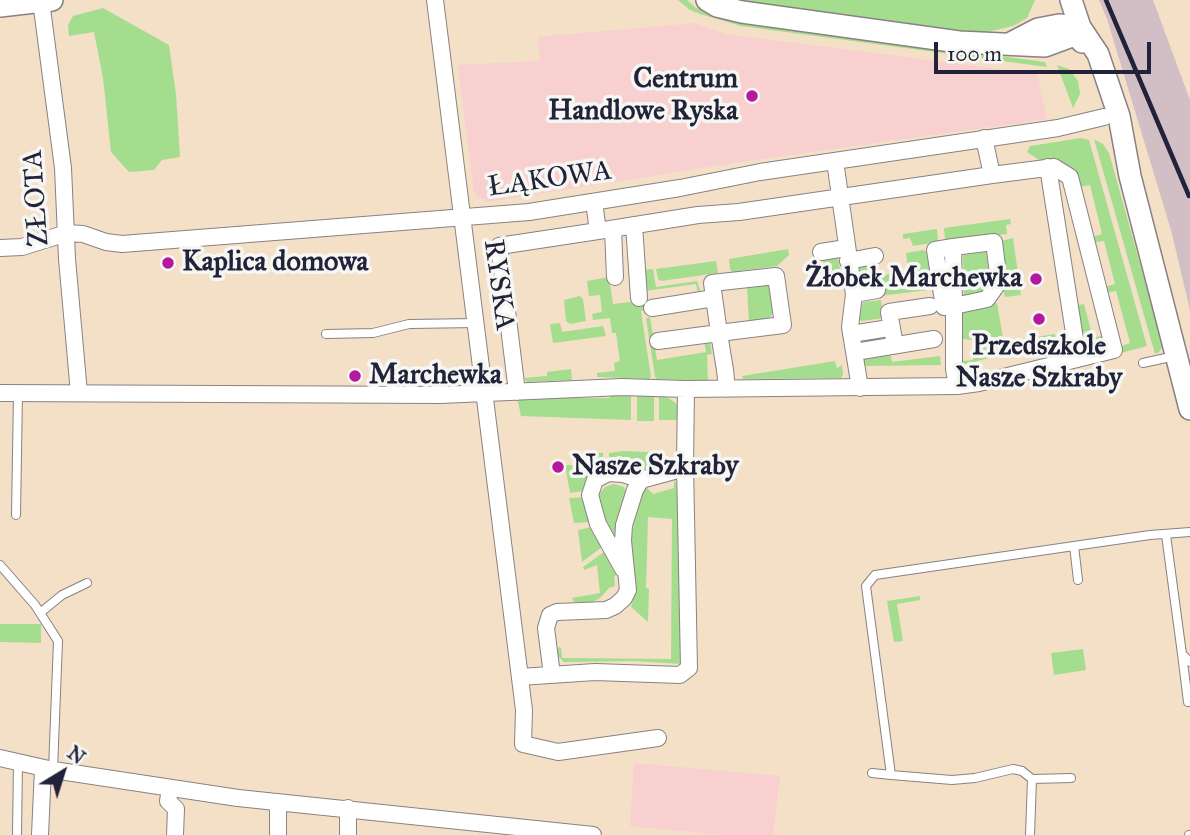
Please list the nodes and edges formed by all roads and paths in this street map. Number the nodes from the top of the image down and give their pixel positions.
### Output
1 (44, 0) edge
2 (435, 0) edge
3 (707, 0) edge
4 (1071, 0) edge
5 (0, 6) edge
6 (1080, 27) junction
7 (1104, 117) junction
8 (984, 138) junction
9 (835, 161) junction
10 (1048, 167) junction
11 (992, 175) junction
12 (1130, 176) junction
13 (838, 197) junction
14 (594, 202) junction
15 (461, 218) junction
16 (634, 225) junction
17 (606, 230) junction
18 (67, 233) junction
19 (0, 248) edge
20 (821, 252) dead end
21 (847, 255) junction
22 (875, 256) dead end
23 (615, 278) dead end
24 (877, 290) dead end
25 (854, 295) junction
26 (714, 298) junction
27 (930, 306) dead end
28 (954, 306) junction
29 (477, 323) junction
30 (883, 329) dead end
31 (719, 333) junction
32 (326, 334) dead end
33 (851, 334) junction
34 (934, 339) dead end
35 (658, 341) dead end
36 (895, 345) junction
37 (855, 352) junction
38 (1177, 356) junction
39 (1078, 358) junction
40 (1143, 363) dead end
41 (957, 386) junction
42 (860, 388) junction
43 (686, 389) junction
44 (727, 389) junction
45 (485, 392) junction
46 (517, 392) junction
47 (0, 393) edge
48 (18, 393) junction
49 (79, 393) junction
50 (1190, 409) edge
51 (685, 465) junction
52 (641, 480) junction
53 (16, 515) dead end
54 (1190, 532) edge
55 (1166, 535) junction
56 (1074, 546) junction
57 (0, 565) edge
58 (627, 577) junction
59 (1078, 580) dead end
60 (87, 583) dead end
61 (40, 613) junction
62 (1182, 654) junction
63 (1190, 662) edge
64 (552, 675) junction
65 (520, 677) junction
66 (1190, 702) edge
67 (658, 738) dead end
68 (0, 758) edge
69 (18, 761) junction
70 (48, 769) junction
71 (872, 773) dead end
72 (891, 775) junction
73 (1071, 778) dead end
74 (1032, 779) junction
75 (170, 789) junction
76 (278, 802) junction
77 (348, 808) junction
78 (456, 828) edge
79 (567, 834) edge
80 (17, 835) edge
81 (40, 835) edge
82 (175, 835) edge
83 (278, 835) edge
84 (348, 835) edge
85 (593, 835) edge
86 (1030, 835) edge

1 - 5 main road
1 - 18 street, ZŁOTA
2 - 15 street, RYSKA
3 - 6 main road
4 - 6 main road
6 - 7 main road
6 - 12 main road
7 - 8 street, ŁĄKOWA
7 - 12 main road
8 - 9 street, ŁĄKOWA
8 - 11 street
9 - 13 street
9 - 14 street, ŁĄKOWA
10 - 11 street
10 - 39 street
10 - 39 street
11 - 13 street
12 - 38 main road
13 - 16 street
13 - 21 street
14 - 15 street, ŁĄKOWA
14 - 17 street
15 - 18 street, ŁĄKOWA
15 - 29 street, RYSKA
16 - 17 street
16 - 26 street
17 - 23 street
17 - 46 street
18 - 19 street, ŁĄKOWA
18 - 49 street, ZŁOTA
20 - 21 street
21 - 22 street
21 - 25 street
24 - 25 street
25 - 33 street
26 - 31 street
26 - 31 street
27 - 36 street
28 - 28 street
28 - 41 street
29 - 32 lane
29 - 45 street, RYSKA
30 - 33 street
31 - 35 street
31 - 44 street
33 - 37 street
34 - 36 street
36 - 37 street
37 - 42 street
38 - 40 lane
38 - 50 main road
39 - 41 street
41 - 42 street
42 - 44 street
43 - 44 street
43 - 46 street
43 - 51 street
45 - 46 street
45 - 49 street
45 - 65 street, RYSKA
47 - 48 street
48 - 49 street
48 - 53 lane
51 - 52 street
51 - 64 street
52 - 58 street
52 - 58 street
54 - 55 lane
55 - 56 lane
55 - 62 lane
56 - 59 lane
56 - 72 lane
57 - 61 lane
58 - 64 street
60 - 61 lane
61 - 70 lane
62 - 63 lane
62 - 66 lane
64 - 65 street
65 - 67 street, RYSKA
68 - 69 street
69 - 70 street
69 - 80 lane
70 - 75 street
70 - 81 street
71 - 72 lane
72 - 74 lane
73 - 74 lane
74 - 86 lane
75 - 76 street
75 - 82 street
76 - 77 street
76 - 83 street
77 - 78 street
77 - 84 street
78 - 79 street
79 - 85 street

